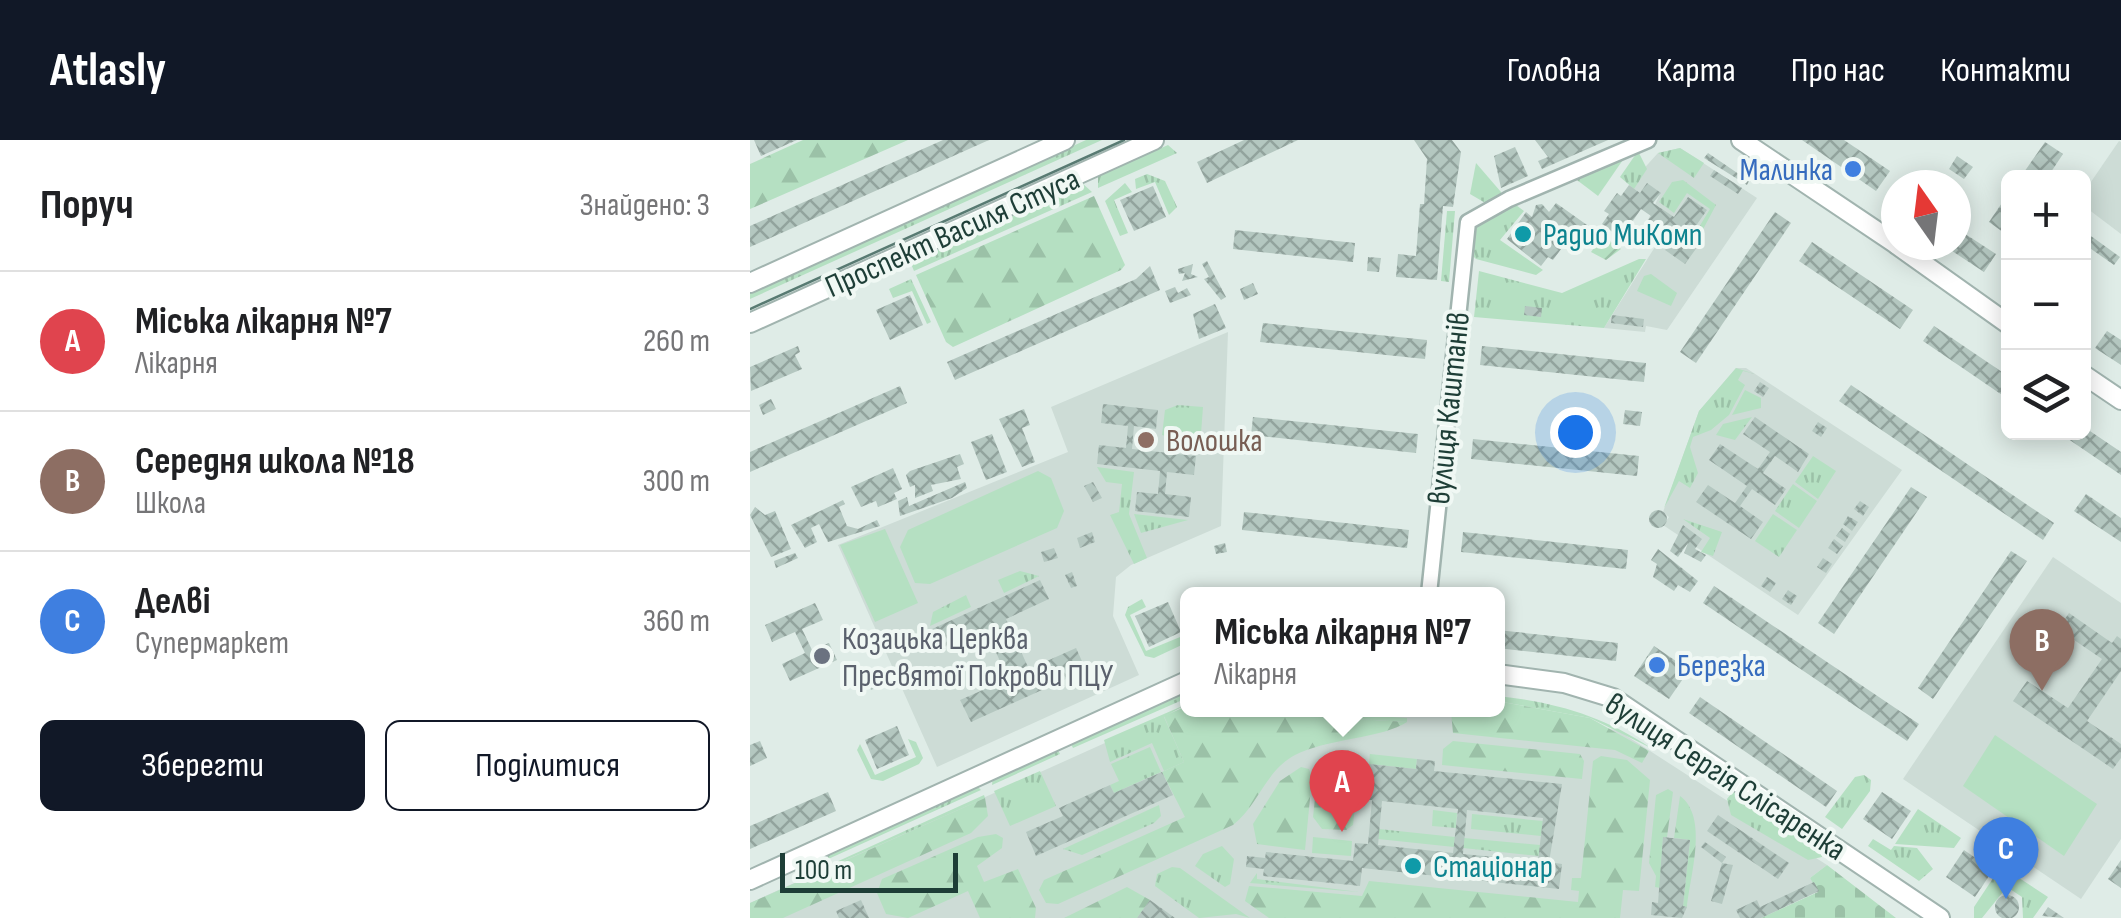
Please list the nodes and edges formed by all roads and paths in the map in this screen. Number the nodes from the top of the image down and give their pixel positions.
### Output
1 (1066, 140) edge
2 (1154, 140) edge
3 (1648, 140) edge
4 (1741, 140) edge
5 (1881, 235) edge
6 (1917, 260) edge
7 (750, 283) edge
8 (2001, 319) edge
9 (750, 323) edge
10 (2091, 380) edge
11 (2121, 400) edge
12 (1430, 587) edge
13 (1505, 675) edge
14 (1180, 684) edge
15 (750, 880) edge
16 (1940, 918) edge

1 - 7 street, Проспект Василя Стуса
2 - 9 street, Проспект Василя Стуса
3 - 12 street, вулиця Каштанів
4 - 5 street
6 - 8 street
10 - 11 street
13 - 16 street, вулиця Сергія Слісаренка
14 - 15 street

